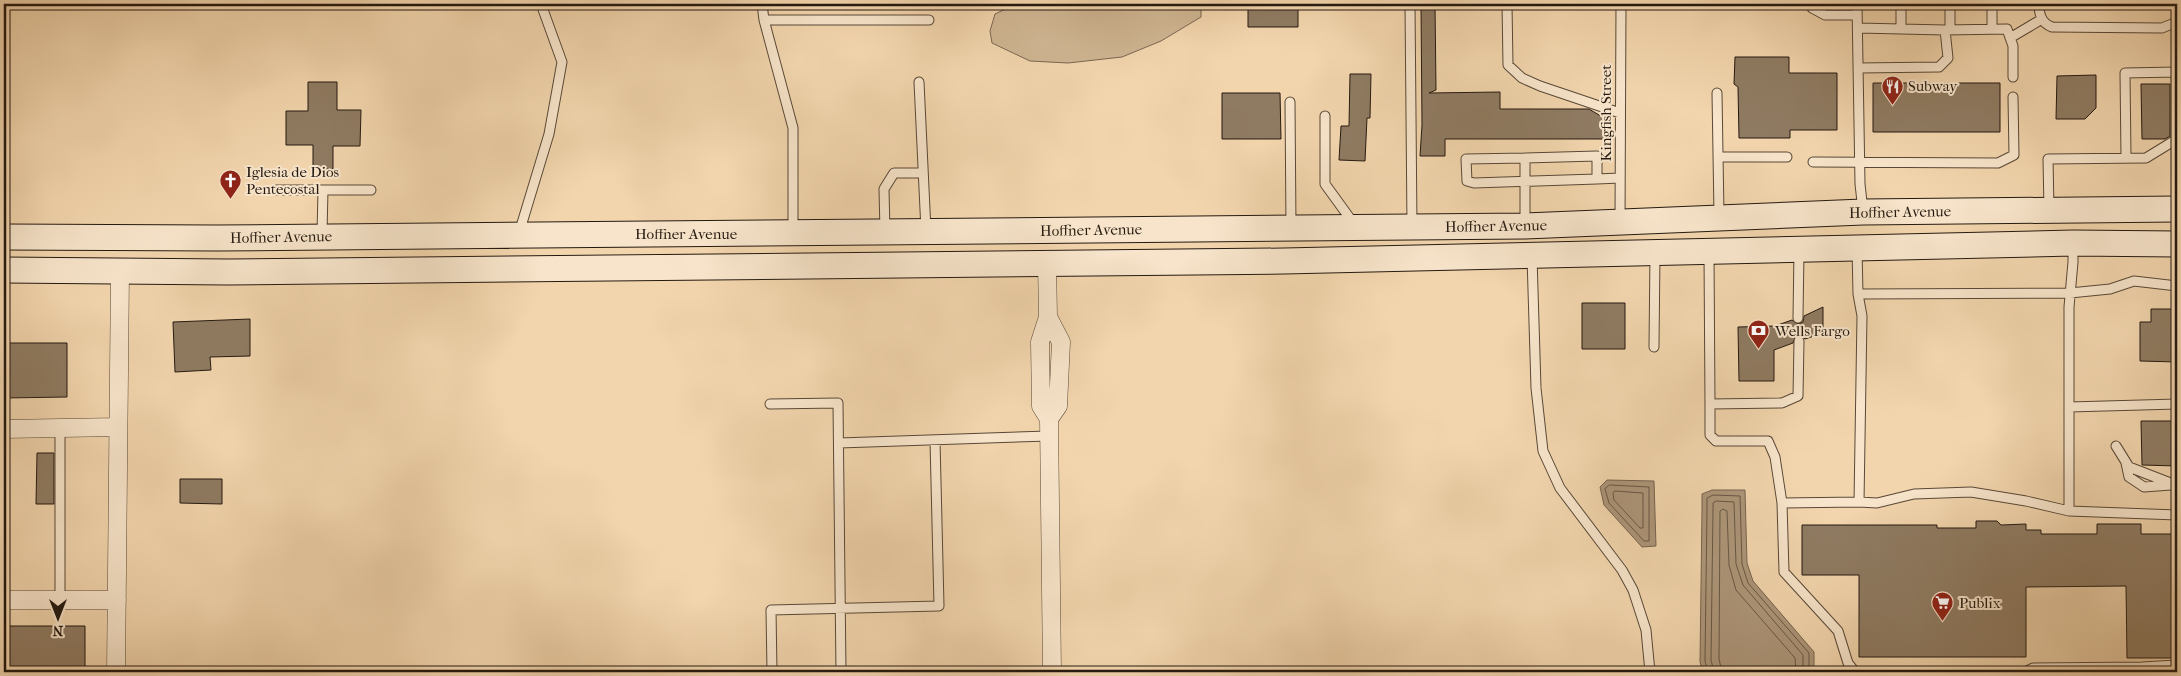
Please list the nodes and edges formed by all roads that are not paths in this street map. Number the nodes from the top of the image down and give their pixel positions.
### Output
1 (541, 4) edge
2 (762, 4) edge
3 (1410, 4) edge
4 (1507, 4) edge
5 (1620, 4) edge
6 (1812, 4) edge
7 (1857, 4) edge
8 (1901, 4) edge
9 (1950, 4) edge
10 (1992, 4) edge
11 (2039, 4) edge
12 (1857, 15) junction
13 (2042, 19) junction
14 (764, 20) junction
15 (929, 20) dead end
16 (2177, 22) edge
17 (1858, 28) junction
18 (1901, 29) junction
19 (1992, 29) junction
20 (1948, 30) junction
21 (2010, 38) junction
22 (1858, 68) junction
23 (2177, 72) edge
24 (2013, 77) dead end
25 (919, 82) dead end
26 (2177, 82) edge
27 (1717, 93) dead end
28 (2013, 97) dead end
29 (1290, 102) dead end
30 (1620, 113) junction
31 (1325, 116) dead end
32 (2177, 139) edge
33 (1719, 156) junction
34 (1787, 157) dead end
35 (1525, 158) junction
36 (2126, 158) junction
37 (1813, 162) dead end
38 (1860, 162) junction
39 (922, 173) junction
40 (1620, 178) junction
41 (1597, 179) junction
42 (1525, 183) junction
43 (276, 190) dead end
44 (323, 190) junction
45 (371, 190) dead end
46 (2177, 209) edge
47 (2049, 210) junction
48 (1863, 212) junction
49 (1719, 219) junction
50 (1620, 222) junction
51 (1356, 226) junction
52 (1525, 226) junction
53 (1412, 227) junction
54 (1291, 228) junction
55 (926, 231) junction
56 (885, 232) junction
57 (793, 233) junction
58 (518, 235) junction
59 (4, 237) edge
60 (153, 237) junction
61 (322, 237) junction
62 (2072, 243) junction
63 (2177, 244) edge
64 (1857, 248) junction
65 (1798, 249) junction
66 (1709, 252) junction
67 (1654, 253) junction
68 (1532, 255) junction
69 (1336, 260) junction
70 (1048, 263) junction
71 (782, 266) junction
72 (528, 269) junction
73 (4, 270) edge
74 (120, 272) junction
75 (151, 272) junction
76 (2177, 286) edge
77 (2070, 293) junction
78 (1858, 294) junction
79 (1798, 318) dead end
80 (1799, 341) dead end
81 (1654, 347) dead end
82 (770, 404) dead end
83 (1710, 404) junction
84 (2177, 404) edge
85 (2069, 407) junction
86 (118, 427) junction
87 (60, 428) junction
88 (1049, 428) junction
89 (4, 429) edge
90 (934, 440) junction
91 (839, 443) junction
92 (2116, 446) dead end
93 (2175, 484) edge
94 (1860, 502) junction
95 (1782, 503) junction
96 (2069, 511) junction
97 (2177, 515) edge
98 (4, 600) edge
99 (60, 600) junction
100 (117, 600) junction
101 (840, 608) junction
102 (2177, 665) edge
103 (116, 672) edge
104 (772, 672) edge
105 (841, 672) edge
106 (1052, 672) edge
107 (1650, 672) edge
108 (1855, 672) edge
109 (2025, 672) edge

1 - 58 lane
2 - 14 lane
3 - 53 lane
4 - 30 lane
5 - 30 lane, Kingfish Street
6 - 12 lane
7 - 12 lane
8 - 18 lane
9 - 20 lane
10 - 19 lane
11 - 13 lane
12 - 17 lane
13 - 16 lane
13 - 21 lane
14 - 15 lane
14 - 57 lane
17 - 18 lane
17 - 22 lane
18 - 20 lane
19 - 20 lane
19 - 21 lane
20 - 22 lane
21 - 24 lane
22 - 38 lane
23 - 26 lane
23 - 36 lane
25 - 39 lane
27 - 33 lane
28 - 38 lane
29 - 54 lane
30 - 40 lane, Kingfish Street
31 - 51 lane
32 - 36 lane
33 - 34 lane
33 - 49 lane
35 - 41 lane
35 - 42 lane
35 - 42 lane
36 - 47 lane
37 - 38 lane
38 - 48 lane
39 - 55 lane
39 - 56 lane
40 - 41 lane
40 - 50 lane, Kingfish Street
41 - 42 lane
42 - 52 lane
43 - 44 lane
44 - 45 lane
44 - 61 lane
46 - 47 main road, Hoffner Avenue
47 - 48 main road, Hoffner Avenue
48 - 49 main road, Hoffner Avenue
49 - 50 main road, Hoffner Avenue
50 - 52 main road, Hoffner Avenue
50 - 68 main road
51 - 53 main road, Hoffner Avenue
51 - 54 main road, Hoffner Avenue
52 - 53 main road, Hoffner Avenue
52 - 69 main road
54 - 55 main road, Hoffner Avenue
55 - 56 main road, Hoffner Avenue
55 - 71 main road
56 - 57 main road, Hoffner Avenue
57 - 58 main road, Hoffner Avenue
57 - 72 main road
58 - 61 main road, Hoffner Avenue
59 - 60 main road, Hoffner Avenue
60 - 61 main road, Hoffner Avenue
60 - 75 main road
62 - 63 main road, Hoffner Avenue
62 - 64 main road, Hoffner Avenue
62 - 77 lane
64 - 65 main road, Hoffner Avenue
64 - 78 lane
65 - 66 main road, Hoffner Avenue
65 - 79 lane
66 - 67 main road, Hoffner Avenue
66 - 83 lane
67 - 68 main road, Hoffner Avenue
67 - 81 lane
68 - 69 main road, Hoffner Avenue
68 - 107 lane
69 - 70 main road, Hoffner Avenue
70 - 71 main road, Hoffner Avenue
70 - 88 street
71 - 72 main road, Hoffner Avenue
72 - 75 main road, Hoffner Avenue
73 - 74 main road, Hoffner Avenue
74 - 75 main road, Hoffner Avenue
74 - 86 street
76 - 77 lane
77 - 78 lane
77 - 85 lane
78 - 94 lane
80 - 83 lane
82 - 91 lane
83 - 95 lane
84 - 85 lane
85 - 96 lane
86 - 87 street
86 - 100 street
87 - 89 street
87 - 99 lane
88 - 90 lane
88 - 106 street
90 - 91 lane
90 - 101 lane
91 - 101 lane
92 - 93 lane
94 - 95 lane
94 - 96 lane
95 - 108 lane
96 - 97 lane
98 - 99 street
99 - 100 street
100 - 103 street
101 - 104 lane
101 - 105 lane
102 - 109 lane

